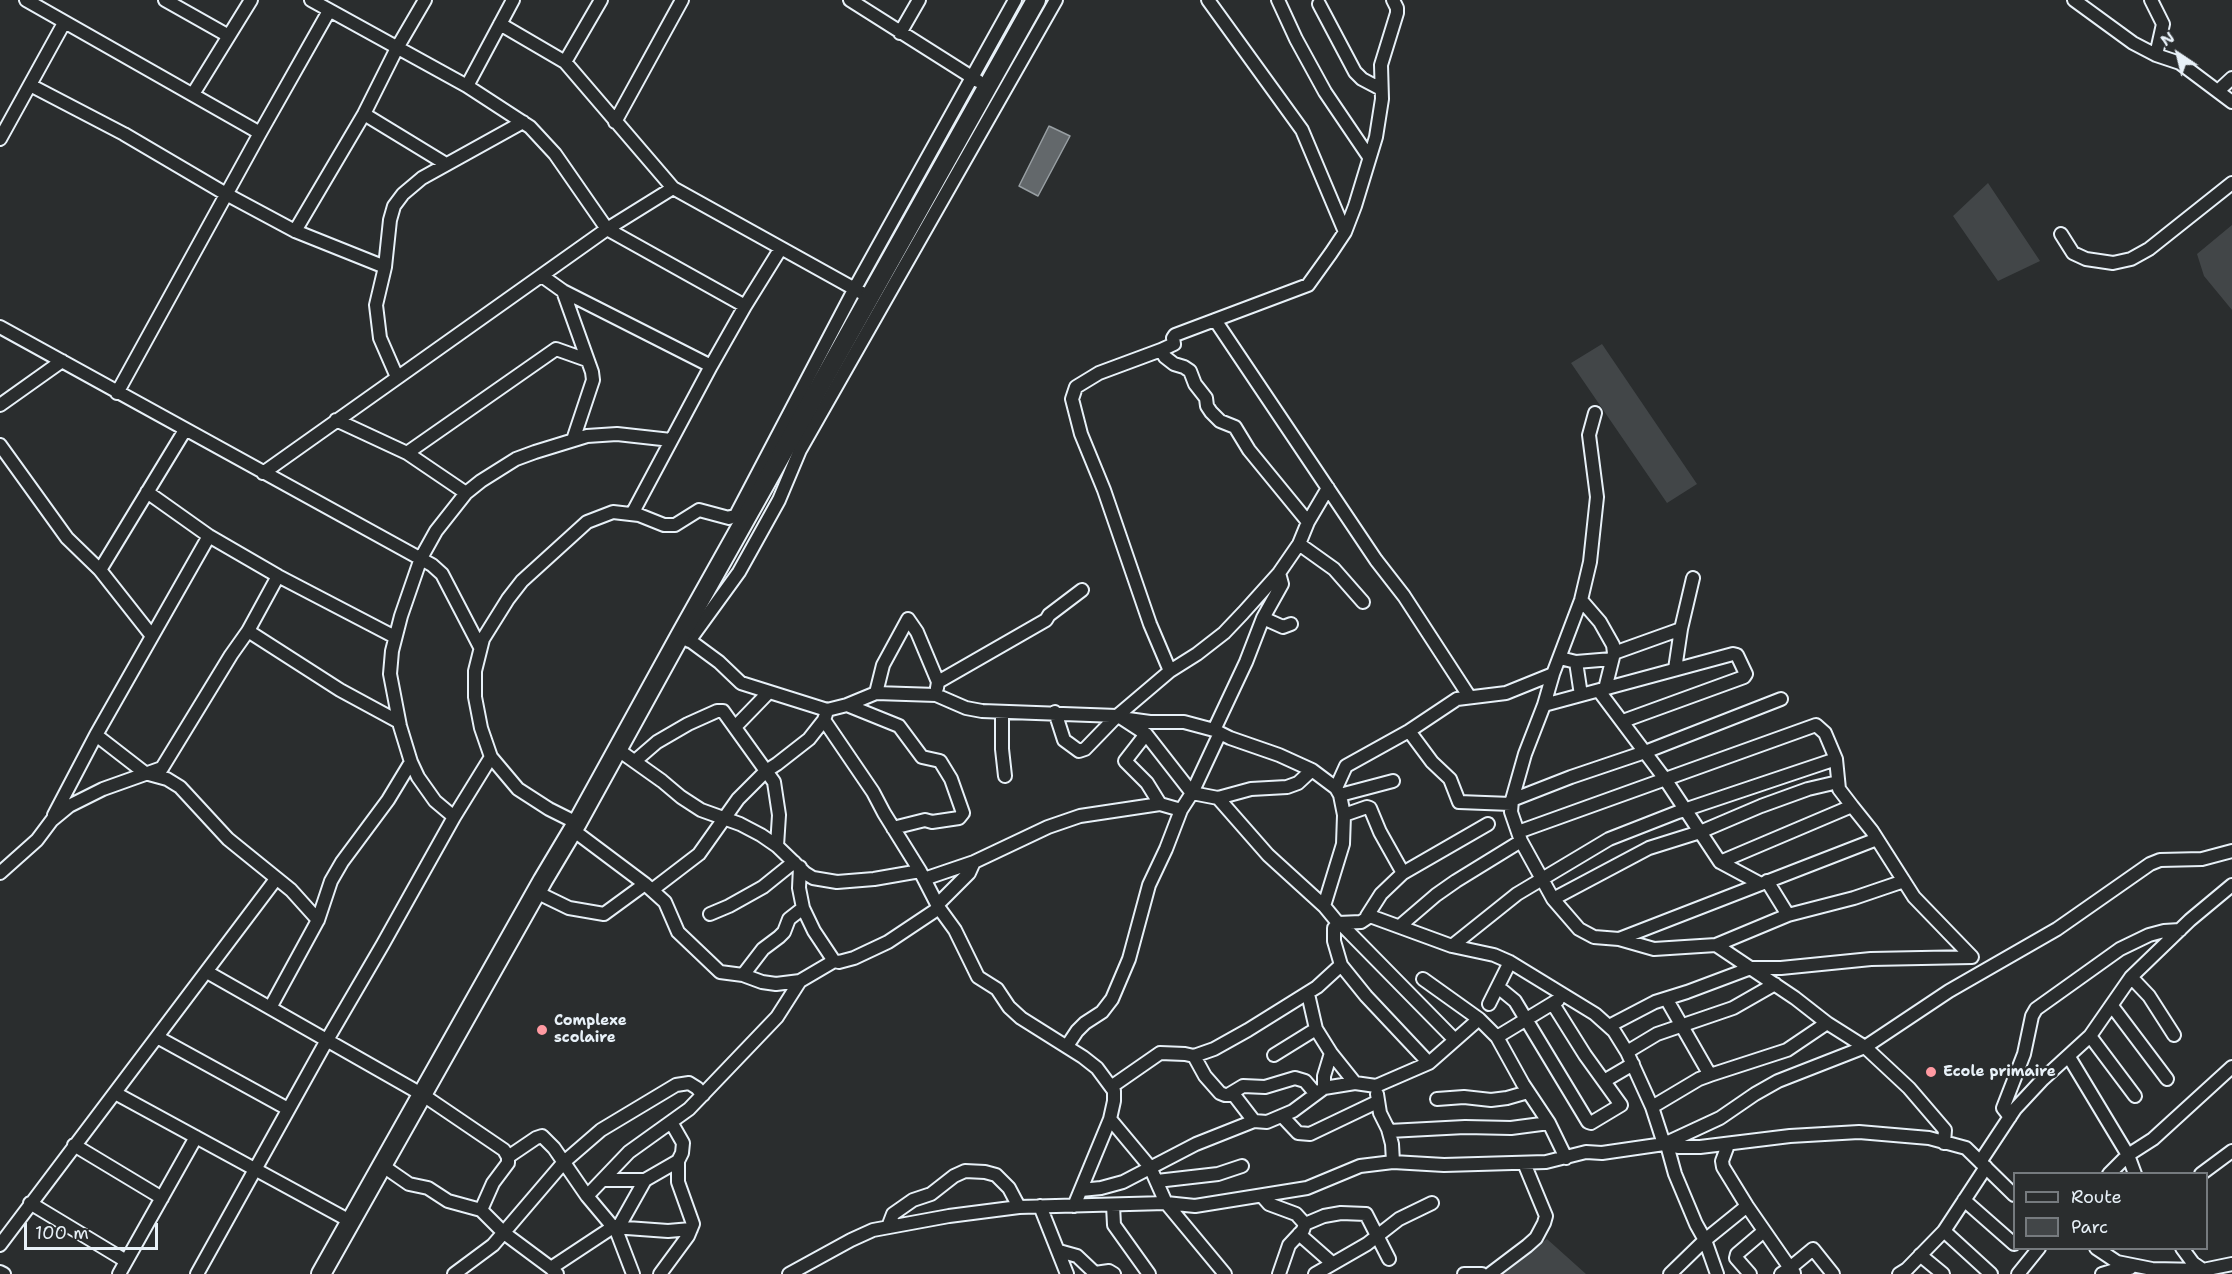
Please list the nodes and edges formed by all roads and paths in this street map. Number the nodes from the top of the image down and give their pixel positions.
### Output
1 (26, 0) edge
2 (165, 0) edge
3 (250, 0) edge
4 (310, 0) edge
5 (425, 0) edge
6 (513, 0) edge
7 (601, 0) edge
8 (682, 0) edge
9 (850, 0) edge
10 (919, 0) edge
11 (1015, 0) edge
12 (1036, 0) edge
13 (1056, 0) edge
14 (1225, 0) edge
15 (1278, 0) edge
16 (1392, 0) edge
17 (2074, 0) edge
18 (2151, 0) edge
19 (1321, 1) edge
20 (1210, 2) edge
21 (329, 11) junction
22 (64, 23) junction
23 (500, 24) junction
24 (900, 33) junction
25 (228, 35) junction
26 (397, 48) junction
27 (2156, 55) junction
28 (565, 62) junction
29 (2232, 78) edge
30 (980, 82) junction
31 (30, 85) junction
32 (467, 86) junction
33 (1381, 89) junction
34 (2218, 91) junction
35 (193, 94) junction
36 (2232, 102) edge
37 (364, 114) junction
38 (523, 122) junction
39 (615, 122) junction
40 (260, 133) junction
41 (0, 140) edge
42 (1369, 157) junction
43 (446, 164) junction
44 (2232, 183) edge
45 (673, 188) junction
46 (226, 194) junction
47 (607, 229) junction
48 (295, 231) junction
49 (1345, 232) junction
50 (2061, 234) dead end
51 (780, 248) junction
52 (386, 267) junction
53 (542, 276) junction
54 (563, 291) junction
55 (862, 293) junction
56 (744, 306) junction
57 (1215, 320) junction
58 (0, 327) edge
59 (1161, 350) junction
60 (587, 360) junction
61 (62, 362) junction
62 (711, 366) junction
63 (397, 377) junction
64 (117, 393) junction
65 (0, 405) edge
66 (1595, 413) dead end
67 (336, 420) junction
68 (185, 430) junction
69 (573, 440) junction
70 (671, 440) junction
71 (0, 445) edge
72 (407, 453) junction
73 (263, 473) junction
74 (1328, 488) junction
75 (147, 492) junction
76 (466, 493) junction
77 (632, 514) junction
78 (1308, 522) junction
79 (209, 536) junction
80 (1299, 544) junction
81 (421, 558) junction
82 (100, 570) junction
83 (1279, 573) junction
84 (278, 576) junction
85 (1693, 578) dead end
86 (1082, 590) dead end
87 (1581, 600) junction
88 (1363, 602) dead end
89 (1263, 618) junction
90 (1291, 624) dead end
91 (1681, 629) junction
92 (248, 631) junction
93 (152, 636) junction
94 (395, 637) junction
95 (685, 637) junction
96 (480, 647) junction
97 (1613, 656) junction
98 (1560, 658) junction
99 (1576, 662) junction
100 (1675, 669) junction
101 (1170, 671) junction
102 (1553, 674) junction
103 (938, 682) junction
104 (1602, 690) junction
105 (769, 692) junction
106 (876, 693) junction
107 (936, 695) junction
108 (1581, 695) junction
109 (1469, 696) junction
110 (1780, 699) dead end
111 (847, 705) junction
112 (1545, 705) junction
113 (1002, 712) junction
114 (1055, 712) junction
115 (826, 715) junction
116 (1120, 717) junction
117 (399, 722) junction
118 (1623, 722) junction
119 (736, 726) junction
120 (1217, 731) junction
121 (1409, 731) junction
122 (1146, 734) junction
123 (96, 735) junction
124 (617, 749) junction
125 (1645, 753) junction
126 (491, 757) junction
127 (1836, 759) junction
128 (635, 761) junction
129 (411, 762) junction
130 (1312, 770) junction
131 (766, 771) junction
132 (146, 773) junction
133 (1005, 776) dead end
134 (1665, 779) junction
135 (1393, 781) dead end
136 (1838, 782) junction
137 (1338, 792) junction
138 (1192, 793) junction
139 (1218, 798) junction
140 (1512, 802) junction
141 (1160, 804) junction
142 (1852, 806) junction
143 (1686, 809) junction
144 (1181, 810) junction
145 (1344, 815) junction
146 (454, 817) junction
147 (725, 818) junction
148 (51, 820) junction
149 (1488, 824) dead end
150 (575, 827) junction
151 (893, 828) junction
152 (1700, 832) junction
153 (1520, 837) junction
154 (1877, 838) junction
155 (777, 846) junction
156 (2232, 852) edge
157 (974, 862) junction
158 (1720, 862) junction
159 (797, 865) junction
160 (0, 873) edge
161 (1403, 873) junction
162 (922, 875) junction
163 (1542, 878) junction
164 (276, 879) junction
165 (1904, 881) junction
166 (1764, 883) junction
167 (2232, 885) edge
168 (648, 887) junction
169 (536, 892) junction
170 (1553, 899) junction
171 (938, 906) junction
172 (1324, 906) junction
173 (803, 908) junction
174 (710, 914) dead end
175 (1788, 915) junction
176 (1366, 916) junction
177 (318, 920) junction
178 (1339, 923) junction
179 (1401, 926) junction
180 (2180, 930) junction
181 (1619, 939) junction
182 (1452, 945) junction
183 (1716, 945) junction
184 (1972, 957) junction
185 (834, 961) junction
186 (1510, 962) junction
187 (1341, 965) junction
188 (1990, 967) junction
189 (1751, 968) junction
190 (207, 972) junction
191 (743, 975) junction
192 (2132, 977) junction
193 (1423, 979) dead end
194 (800, 981) junction
195 (1775, 984) junction
196 (1498, 987) junction
197 (1308, 994) junction
198 (1564, 994) junction
199 (1667, 1000) junction
200 (1489, 1004) dead end
201 (1553, 1004) junction
202 (2112, 1006) junction
203 (270, 1008) junction
204 (1479, 1018) junction
205 (1526, 1021) junction
206 (1827, 1023) junction
207 (1681, 1025) junction
208 (1609, 1026) junction
209 (1316, 1029) junction
210 (2174, 1035) dead end
211 (157, 1036) junction
212 (2090, 1036) junction
213 (1497, 1037) junction
214 (1454, 1039) junction
215 (327, 1040) junction
216 (1067, 1047) junction
217 (1865, 1047) junction
218 (1627, 1052) junction
219 (1331, 1053) junction
220 (1274, 1055) dead end
221 (1194, 1056) junction
222 (2069, 1057) junction
223 (1429, 1063) junction
224 (1633, 1064) junction
225 (2232, 1067) edge
226 (1710, 1075) junction
227 (2167, 1079) dead end
228 (1604, 1081) junction
229 (1355, 1083) junction
230 (1376, 1086) junction
231 (1111, 1087) junction
232 (1320, 1091) junction
233 (1528, 1092) junction
234 (115, 1093) junction
235 (423, 1095) junction
236 (703, 1095) junction
237 (1228, 1095) junction
238 (2135, 1096) dead end
239 (1437, 1099) dead end
240 (1377, 1102) junction
241 (1652, 1107) junction
242 (288, 1109) junction
243 (1282, 1116) junction
244 (2010, 1117) junction
245 (1110, 1119) junction
246 (1254, 1121) junction
247 (671, 1122) junction
248 (1549, 1123) junction
249 (1389, 1131) junction
250 (196, 1137) junction
251 (1944, 1143) junction
252 (1665, 1145) junction
253 (1728, 1145) junction
254 (74, 1146) junction
255 (2232, 1151) edge
256 (2128, 1155) junction
257 (508, 1157) junction
258 (1566, 1158) junction
259 (678, 1161) junction
260 (564, 1162) junction
261 (1393, 1162) junction
262 (1524, 1162) junction
263 (1983, 1165) junction
264 (383, 1166) junction
265 (1242, 1166) dead end
266 (1150, 1167) junction
267 (256, 1170) junction
268 (2110, 1172) edge
269 (2135, 1172) edge
270 (2201, 1172) edge
271 (603, 1180) junction
272 (645, 1180) junction
273 (1156, 1181) junction
274 (1081, 1190) junction
275 (2013, 1194) edge
276 (587, 1196) junction
277 (1263, 1196) junction
278 (162, 1197) junction
279 (1964, 1200) junction
280 (30, 1203) junction
281 (1166, 1203) junction
282 (1432, 1203) dead end
283 (1113, 1205) junction
284 (1040, 1206) junction
285 (1074, 1206) junction
286 (1747, 1206) junction
287 (1019, 1207) junction
288 (481, 1210) junction
289 (350, 1221) junction
290 (615, 1227) junction
291 (888, 1227) junction
292 (692, 1229) junction
293 (1302, 1229) junction
294 (1764, 1231) junction
295 (1944, 1231) junction
296 (504, 1233) junction
297 (1377, 1237) junction
298 (1705, 1240) junction
299 (2013, 1243) edge
300 (0, 1245) edge
301 (2099, 1250) edge
302 (2183, 1250) edge
303 (1059, 1251) junction
304 (2036, 1254) edge
305 (1920, 1255) junction
306 (1389, 1259) dead end
307 (126, 1261) junction
308 (1332, 1263) junction
309 (2232, 1264) edge
310 (2140, 1267) junction
311 (2203, 1270) junction
312 (554, 1271) edge
313 (0, 1272) edge
314 (1789, 1272) edge
315 (4, 1274) edge
316 (119, 1274) edge
317 (197, 1274) edge
318 (321, 1274) edge
319 (454, 1274) edge
320 (633, 1274) edge
321 (660, 1274) edge
322 (789, 1274) edge
323 (1067, 1274) edge
324 (1114, 1274) edge
325 (1149, 1274) edge
326 (1225, 1274) edge
327 (1279, 1274) edge
328 (1315, 1274) edge
329 (1464, 1274) edge
330 (1482, 1274) edge
331 (1490, 1274) edge
332 (1670, 1274) edge
333 (1718, 1274) edge
334 (1750, 1274) edge
335 (1833, 1274) edge
336 (1899, 1274) edge
337 (1943, 1274) edge
338 (1991, 1274) edge
339 (2018, 1274) edge
340 (2102, 1274) edge

1 - 22 street
2 - 25 street
3 - 25 street
4 - 21 street
5 - 26 street
6 - 23 street
7 - 28 street
8 - 39 street
9 - 24 street
10 - 24 street
11 - 30 street
12 - 30 highway
13 - 95 street
14 - 20 street
15 - 42 street
16 - 33 street
17 - 27 street
18 - 27 street
19 - 33 street
20 - 49 street
21 - 26 street
21 - 40 street
22 - 31 street
22 - 35 street
23 - 28 street
23 - 32 street
24 - 30 street
25 - 35 street
26 - 32 street
26 - 37 street
27 - 34 street
28 - 39 street
29 - 34 street
30 - 55 highway
31 - 41 street
31 - 46 street
32 - 38 street
33 - 42 street
34 - 36 street
35 - 40 street
37 - 43 street
37 - 48 street
38 - 43 street
38 - 47 street
39 - 45 street
40 - 46 street
42 - 49 street
43 - 52 street
44 - 50 street
45 - 47 street
45 - 51 street
46 - 48 street
46 - 64 street
47 - 53 street
47 - 56 street
48 - 52 street
49 - 57 street
51 - 55 street
51 - 56 street
52 - 63 street
53 - 54 street
53 - 63 street
54 - 60 street
54 - 62 street
55 - 77 street
55 - 95 highway
56 - 62 street
57 - 59 street
57 - 74 street
58 - 61 street
59 - 78 street
59 - 101 street
60 - 69 street
60 - 72 street
61 - 64 street
61 - 65 street
62 - 70 street
63 - 67 street
64 - 68 street
66 - 87 street
67 - 72 street
67 - 73 street
68 - 73 street
68 - 75 street
69 - 70 street
69 - 76 street
70 - 77 street
71 - 82 street
72 - 76 street
73 - 81 street
74 - 78 street
74 - 109 street
75 - 79 street
75 - 82 street
76 - 81 street
77 - 96 street
78 - 80 street
79 - 84 street
79 - 93 street
80 - 83 street
80 - 88 street
81 - 94 street
81 - 96 street
82 - 93 street
83 - 89 street
83 - 101 street
84 - 92 street
84 - 94 street
85 - 91 street
86 - 103 street
87 - 97 street
87 - 98 street
89 - 90 street
89 - 120 street
91 - 97 street
91 - 100 street
92 - 117 street
92 - 132 street
93 - 123 street
94 - 117 street
95 - 105 street
95 - 124 highway
96 - 126 street
97 - 99 street
97 - 104 street
98 - 99 street
98 - 102 street
99 - 108 street
100 - 104 street
100 - 118 street
101 - 116 street
102 - 109 street
102 - 112 street
103 - 106 street
103 - 107 street
104 - 108 street
104 - 118 street
105 - 115 street
105 - 119 street
106 - 107 street
106 - 111 street
107 - 113 street
108 - 112 street
109 - 121 street
110 - 125 street
111 - 115 street
111 - 151 street
112 - 140 street
113 - 114 street
113 - 133 street
114 - 116 street
114 - 116 street
115 - 131 street
115 - 151 street
116 - 120 street
116 - 122 street
117 - 129 street
118 - 125 street
119 - 128 street
119 - 131 street
120 - 130 street
120 - 138 street
121 - 137 street
121 - 140 street
122 - 138 street
122 - 141 street
123 - 132 street
123 - 148 street
124 - 128 street
124 - 150 highway
125 - 134 street
125 - 140 street
126 - 146 street
126 - 150 street
127 - 134 street
127 - 136 street
127 - 143 street
128 - 147 street
129 - 146 street
129 - 177 street
130 - 137 street
130 - 139 street
131 - 147 street
131 - 155 street
132 - 148 street
132 - 164 street
134 - 143 street
134 - 153 street
135 - 137 street
136 - 142 street
136 - 152 street
137 - 145 street
138 - 139 street
138 - 144 street
139 - 172 street
140 - 153 street
141 - 144 street
141 - 157 street
142 - 154 street
142 - 158 street
143 - 152 street
143 - 163 street
144 - 216 street
145 - 161 street
145 - 172 street
146 - 215 street
147 - 155 street
147 - 168 street
148 - 160 street
149 - 161 street
150 - 168 street
150 - 169 highway
151 - 162 street
152 - 158 street
152 - 170 street
153 - 163 street
153 - 179 street
154 - 165 street
154 - 166 street
155 - 159 street
156 - 188 street
157 - 162 street
157 - 171 street
158 - 166 street
159 - 162 street
159 - 173 street
159 - 174 street
161 - 176 street
162 - 171 street
163 - 170 street
163 - 182 street
164 - 177 street
164 - 190 street
165 - 175 street
165 - 184 street
166 - 175 street
166 - 181 street
167 - 180 street
168 - 169 street
168 - 191 street
169 - 235 highway
170 - 181 street
171 - 185 street
171 - 216 street
172 - 178 street
173 - 185 street
173 - 191 street
175 - 183 street
176 - 178 street
176 - 179 street
177 - 203 street
178 - 187 street
178 - 214 street
179 - 182 street
180 - 192 street
180 - 244 street
181 - 183 street
182 - 186 street
183 - 189 street
184 - 188 street
184 - 189 street
185 - 194 street
186 - 196 street
186 - 198 street
187 - 197 street
187 - 223 street
188 - 217 street
189 - 195 street
189 - 199 street
190 - 203 street
190 - 211 street
191 - 194 street
192 - 202 street
192 - 210 street
193 - 204 street
194 - 236 street
195 - 206 street
195 - 207 street
196 - 200 street
196 - 205 street
197 - 209 street
197 - 221 street
198 - 201 street
198 - 208 street
199 - 207 street
199 - 208 street
201 - 205 street
201 - 228 street
202 - 212 street
202 - 227 street
203 - 215 street
204 - 213 street
204 - 214 street
205 - 213 street
205 - 228 street
206 - 217 street
206 - 226 street
207 - 218 street
207 - 226 street
208 - 218 street
209 - 219 street
209 - 220 street
211 - 234 street
211 - 242 street
212 - 222 street
212 - 238 street
213 - 233 street
214 - 223 street
215 - 235 street
215 - 242 street
216 - 231 street
217 - 251 street
217 - 252 street
218 - 224 street
219 - 229 street
219 - 232 street
221 - 231 street
221 - 237 street
222 - 244 street
222 - 256 street
223 - 230 street
224 - 228 street
224 - 241 street
225 - 256 street
226 - 241 street
229 - 230 street
229 - 232 street
230 - 240 street
231 - 245 street
232 - 237 street
232 - 243 street
233 - 239 street
233 - 248 street
234 - 250 street
234 - 254 street
235 - 257 street
235 - 264 highway
236 - 247 street
236 - 260 street
237 - 246 street
240 - 243 street
240 - 249 street
241 - 252 street
242 - 267 street
243 - 246 street
244 - 263 street
245 - 266 street
245 - 274 street
246 - 266 street
247 - 259 street
247 - 271 street
248 - 249 street
248 - 258 street
249 - 261 street
250 - 267 street
250 - 278 street
251 - 253 street
251 - 263 street
252 - 253 street
252 - 258 street
252 - 298 street
253 - 286 street
254 - 278 street
254 - 280 street
255 - 270 street
256 - 268 street
256 - 269 street
257 - 260 street
257 - 288 street
258 - 262 street
259 - 272 street
259 - 292 street
260 - 276 street
260 - 296 street
261 - 262 street
261 - 277 street
262 - 331 street
263 - 275 street
263 - 279 street
264 - 288 street
264 - 289 highway
265 - 273 street
266 - 273 street
266 - 274 street
267 - 289 street
267 - 317 street
271 - 272 street
271 - 276 street
272 - 290 street
273 - 281 street
274 - 285 street
276 - 290 street
277 - 281 street
277 - 293 street
278 - 307 street
279 - 295 street
279 - 299 street
280 - 300 street
280 - 307 street
281 - 283 street
281 - 326 street
282 - 297 street
283 - 285 street
283 - 325 street
284 - 285 street
284 - 287 street
284 - 303 street
286 - 294 street
286 - 298 street
287 - 291 street
287 - 291 street
288 - 296 street
289 - 318 highway
290 - 292 street
290 - 312 street
290 - 320 street
291 - 322 street
292 - 321 street
293 - 297 street
293 - 308 street
293 - 327 street
294 - 314 street
294 - 334 street
295 - 305 street
295 - 338 street
296 - 312 street
296 - 319 street
297 - 306 street
297 - 308 street
298 - 332 street
298 - 333 street
301 - 310 street
302 - 311 street
303 - 323 street
303 - 324 street
304 - 339 street
305 - 336 street
305 - 337 street
307 - 316 street
308 - 328 street
309 - 311 street
310 - 311 street
310 - 340 street
313 - 315 street
314 - 335 street
329 - 330 street

